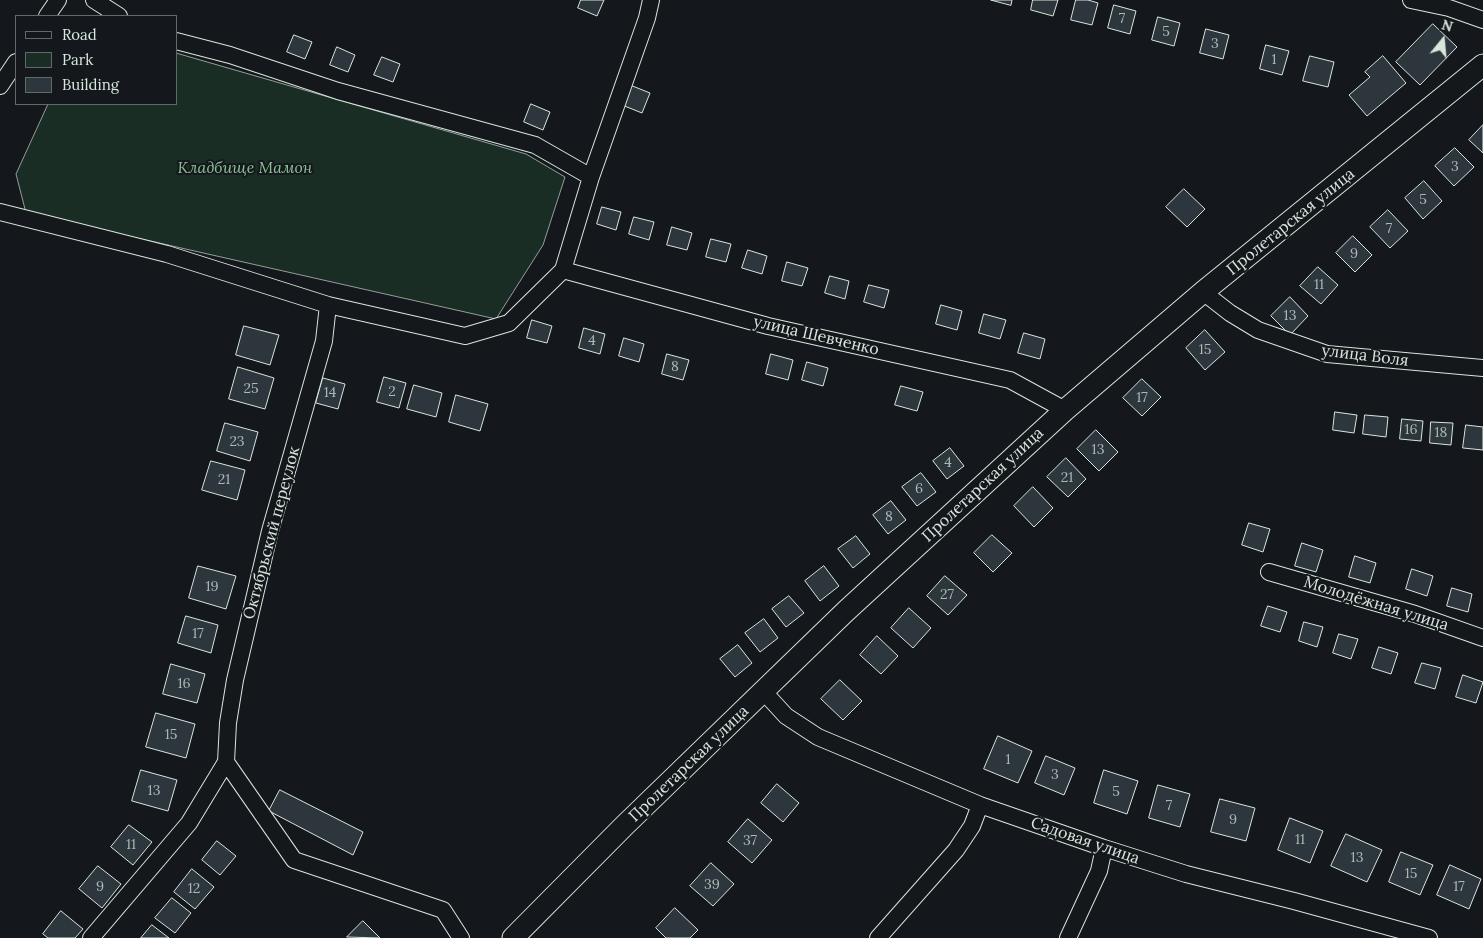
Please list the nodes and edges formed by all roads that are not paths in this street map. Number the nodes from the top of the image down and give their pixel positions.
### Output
1 (58, 0) edge
2 (94, 0) edge
3 (651, 0) edge
4 (1411, 0) edge
5 (48, 15) edge
6 (117, 15) edge
7 (1483, 20) edge
8 (178, 41) edge
9 (15, 64) edge
10 (1483, 65) edge
11 (0, 86) edge
12 (591, 177) junction
13 (0, 212) edge
14 (563, 270) junction
15 (1203, 292) junction
16 (328, 305) junction
17 (1483, 368) edge
18 (1065, 410) junction
19 (1269, 572) dead end
20 (1483, 638) edge
21 (764, 692) junction
22 (226, 762) junction
23 (980, 805) junction
24 (1104, 848) junction
25 (92, 938) edge
26 (461, 938) edge
27 (513, 938) edge
28 (878, 938) edge
29 (1068, 938) edge
30 (1429, 938) edge

1 - 5 street
2 - 6 street
3 - 12 street
4 - 7 street
8 - 12 street
9 - 11 street
10 - 15 street, Пролетарская улица
12 - 14 street
13 - 16 street
14 - 16 street
14 - 18 street, улица Шевченко
15 - 17 street, улица Воля
15 - 18 street, Пролетарская улица
16 - 22 street, Октябрьский переулок
18 - 21 street, Пролетарская улица
19 - 20 street, Молодёжная улица
21 - 23 street, Садовая улица
21 - 27 street, Пролетарская улица
22 - 25 street, Октябрьский переулок
22 - 26 street
23 - 24 street, Садовая улица
23 - 28 street
24 - 29 street
24 - 30 street, Садовая улица

